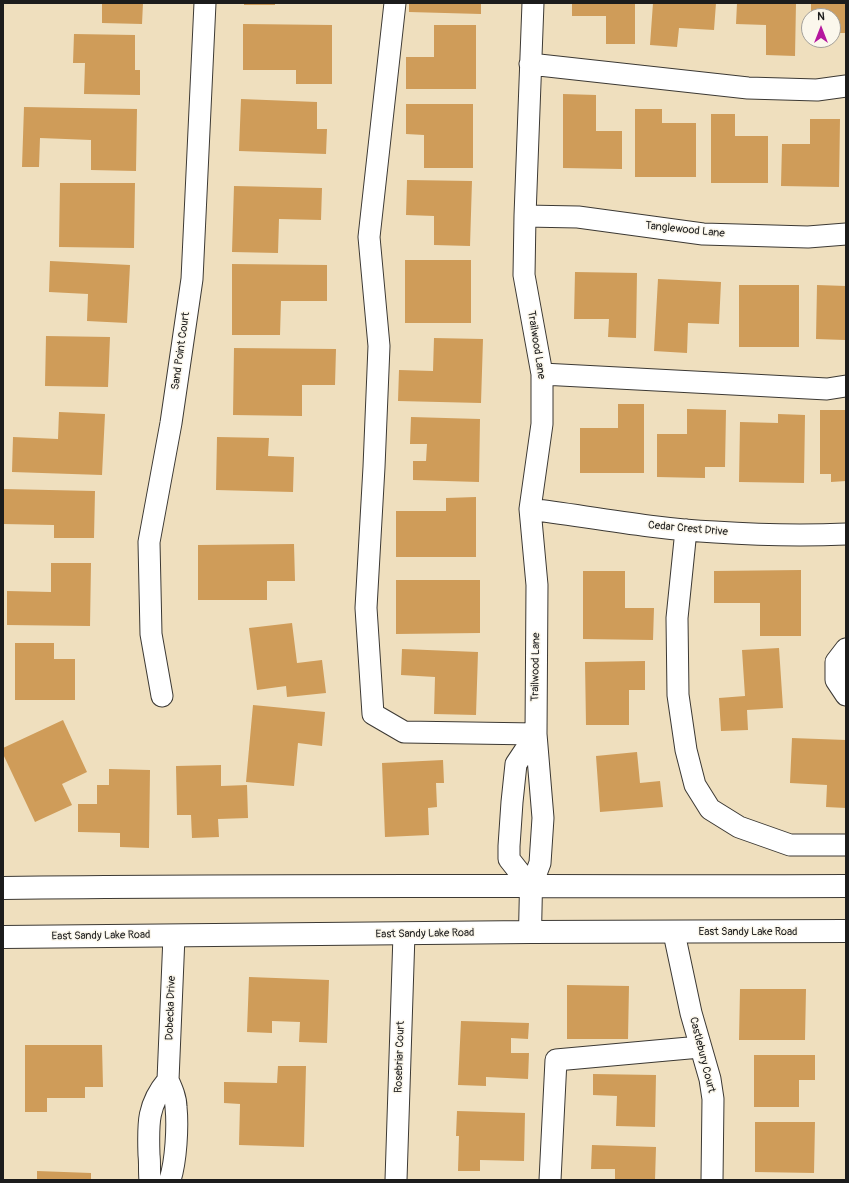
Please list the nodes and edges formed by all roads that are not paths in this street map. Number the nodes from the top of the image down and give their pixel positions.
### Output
1 (205, 3) edge
2 (395, 3) edge
3 (533, 3) edge
4 (530, 64) junction
5 (846, 86) edge
6 (525, 216) junction
7 (846, 234) edge
8 (542, 374) junction
9 (846, 386) edge
10 (530, 509) junction
11 (686, 530) junction
12 (846, 534) edge
13 (846, 649) edge
14 (846, 695) edge
15 (162, 696) dead end
16 (536, 734) junction
17 (846, 846) edge
18 (846, 886) edge
19 (531, 887) junction
20 (3, 888) edge
21 (846, 931) edge
22 (530, 932) junction
23 (674, 933) junction
24 (404, 934) junction
25 (174, 936) junction
26 (3, 937) edge
27 (700, 1047) junction
28 (168, 1080) junction
29 (150, 1180) edge
30 (170, 1180) edge
31 (396, 1180) edge
32 (550, 1180) edge
33 (712, 1180) edge

1 - 15 street, Sand Point Court
2 - 16 street
3 - 4 street, Trailwood Lane
4 - 5 street
4 - 6 street, Trailwood Lane
6 - 7 street, Tanglewood Lane
6 - 8 street, Trailwood Lane
8 - 9 street
8 - 10 street, Trailwood Lane
10 - 11 street, Cedar Crest Drive
10 - 16 street, Trailwood Lane
11 - 12 street, Cedar Crest Drive
11 - 17 street
13 - 14 street
16 - 19 street, Trailwood Lane
16 - 19 street
18 - 19 main road
19 - 20 main road
19 - 22 main road
21 - 23 main road, East Sandy Lake Road
22 - 23 main road, East Sandy Lake Road
22 - 24 main road, East Sandy Lake Road
23 - 27 street, Castlebury Court
24 - 25 main road, East Sandy Lake Road
24 - 31 street, Rosebriar Court
25 - 26 main road, East Sandy Lake Road
25 - 28 street, Dobecka Drive
27 - 32 street
27 - 33 street, Castlebury Court
28 - 29 street
28 - 30 street, Dobecka Drive

